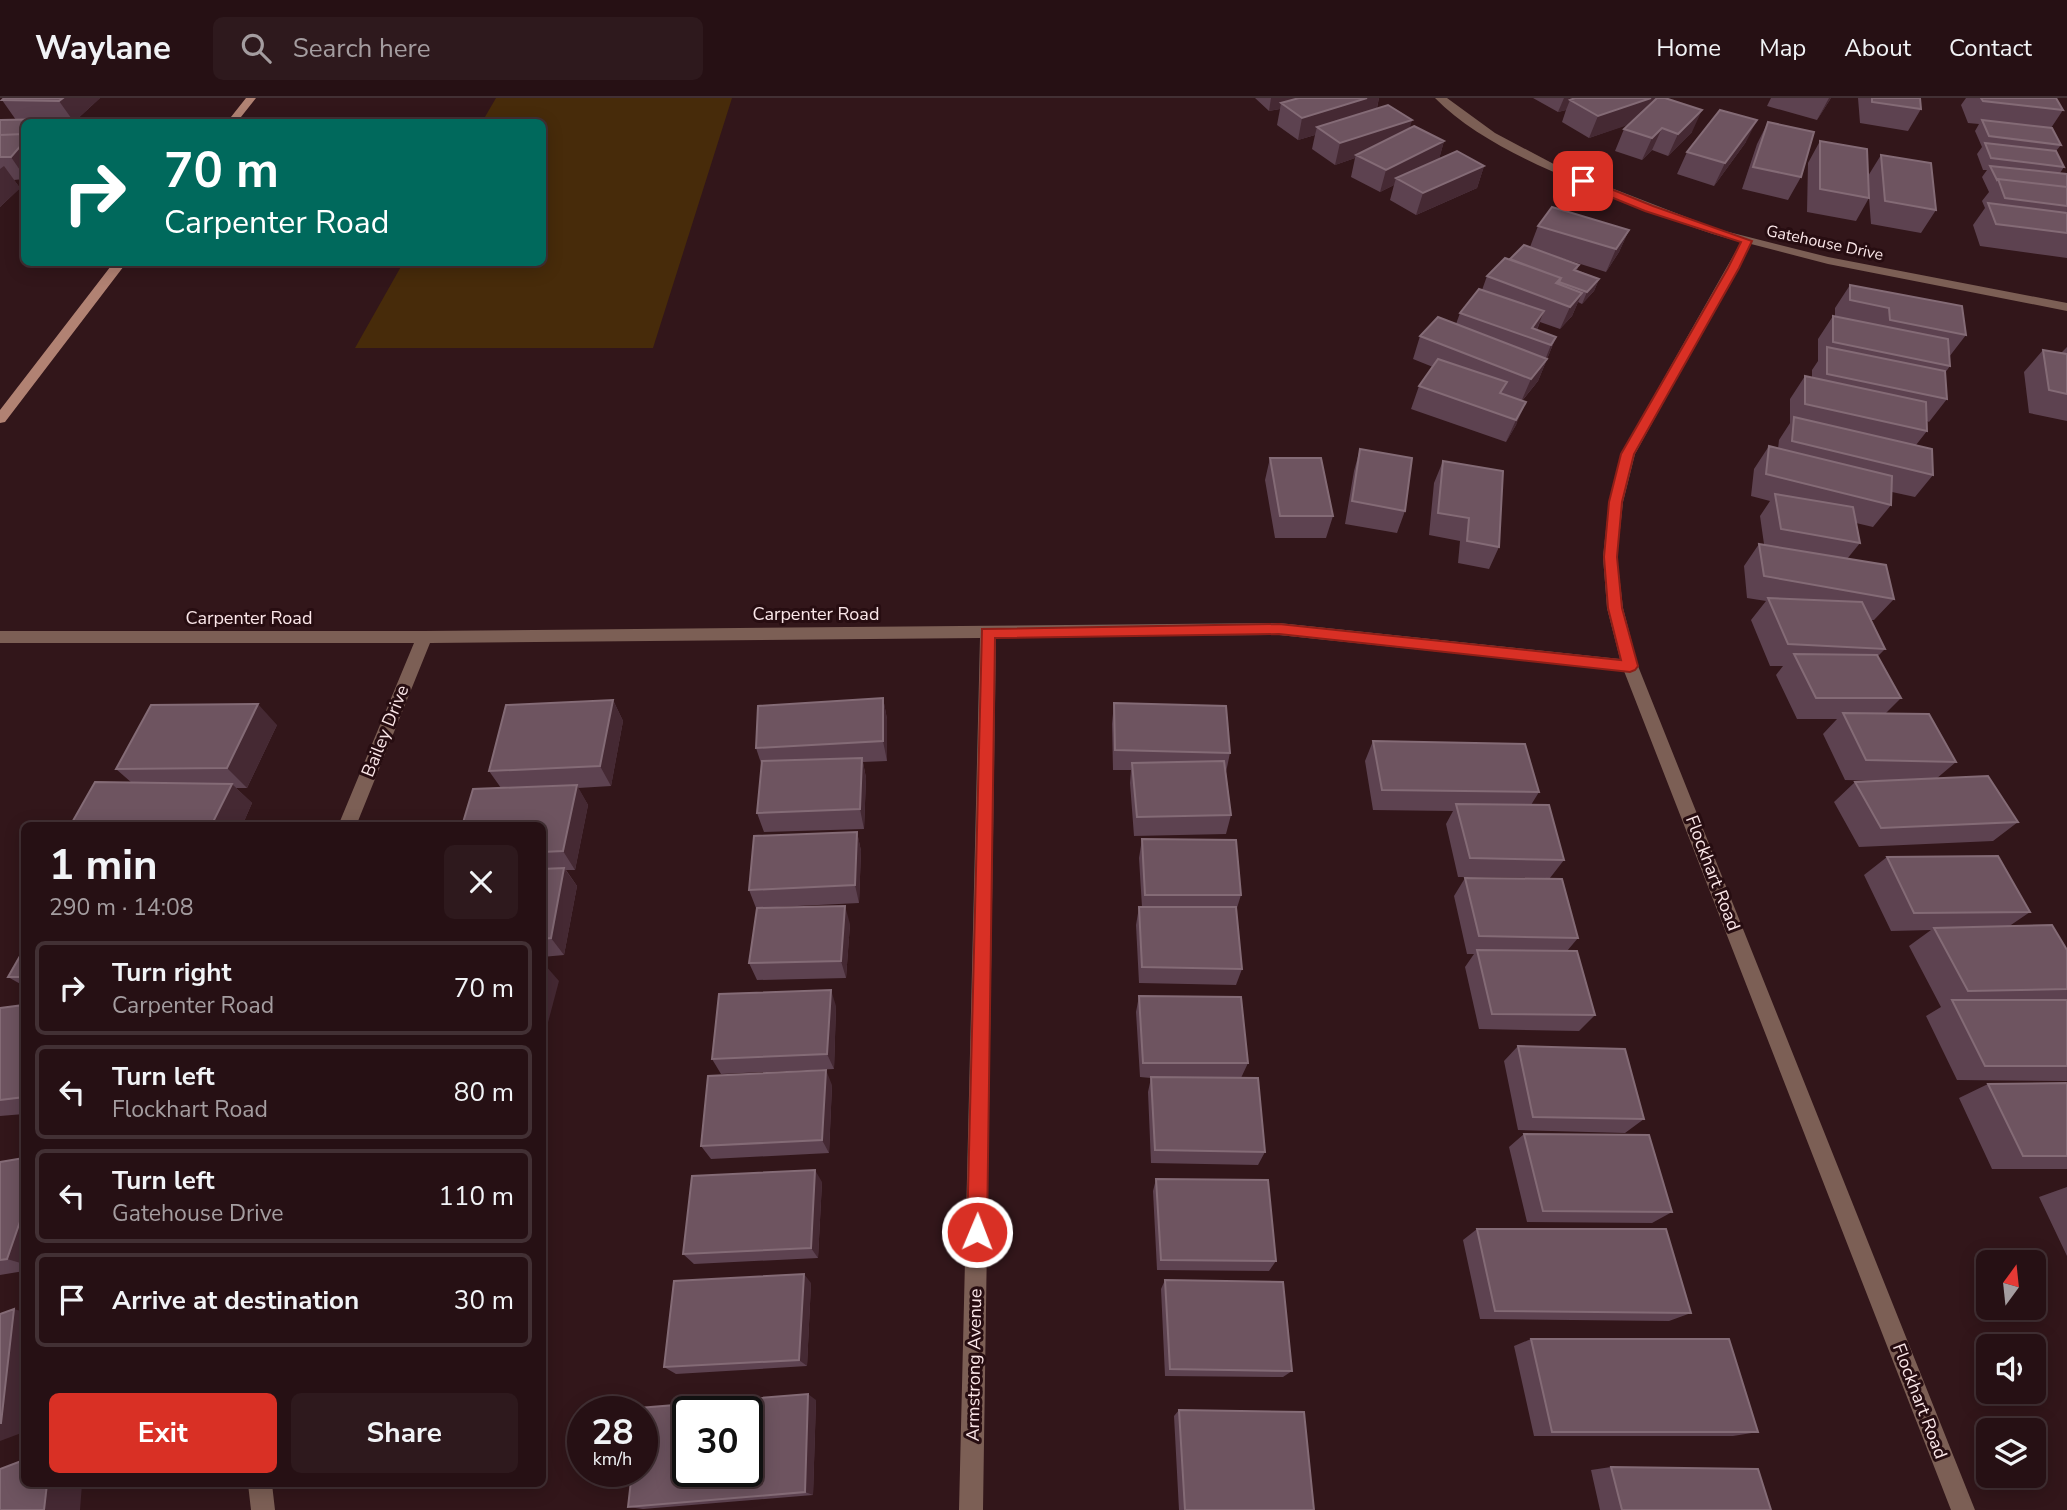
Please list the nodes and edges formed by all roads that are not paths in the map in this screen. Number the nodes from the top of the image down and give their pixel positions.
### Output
1 (251, 98) edge
2 (1440, 98) edge
3 (234, 119) edge
4 (1746, 241) junction
5 (118, 266) edge
6 (2067, 307) edge
7 (0, 419) edge
8 (988, 632) junction
9 (0, 637) edge
10 (424, 637) junction
11 (1630, 666) junction
12 (349, 822) edge
13 (260, 1487) edge
14 (264, 1510) edge
15 (971, 1510) edge
16 (1963, 1510) edge

1 - 3 main road
2 - 4 street, Gatehouse Drive
4 - 6 street, Gatehouse Drive
4 - 11 street, Flockhart Road
5 - 7 main road
8 - 10 street, Carpenter Road
8 - 11 street, Carpenter Road
8 - 15 street, Armstrong Avenue
9 - 10 street, Carpenter Road
10 - 12 street, Bailey Drive
11 - 16 street, Flockhart Road
13 - 14 street

